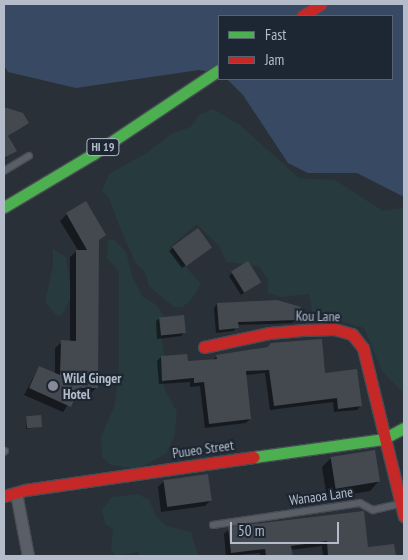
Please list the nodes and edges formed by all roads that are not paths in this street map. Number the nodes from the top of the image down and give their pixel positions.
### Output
1 (321, 4) edge
2 (304, 15) edge
3 (218, 71) edge
4 (29, 156) dead end
5 (4, 171) edge
6 (4, 207) edge
7 (204, 347) dead end
8 (404, 428) edge
9 (383, 439) junction
10 (400, 486) edge
11 (16, 493) junction
12 (4, 496) edge
13 (401, 504) junction
14 (404, 516) edge
15 (213, 525) dead end
16 (28, 556) edge

1 - 2 street
3 - 6 street, HI 19
4 - 5 lane
7 - 9 street, Kou Lane
8 - 9 street, Puueo Street
9 - 10 street, Kou Lane
9 - 11 street, Puueo Street
10 - 13 street, Kou Lane
11 - 12 street, Puueo Street
11 - 16 street
13 - 14 street, Kou Lane
13 - 15 lane, Wanaoa Lane

